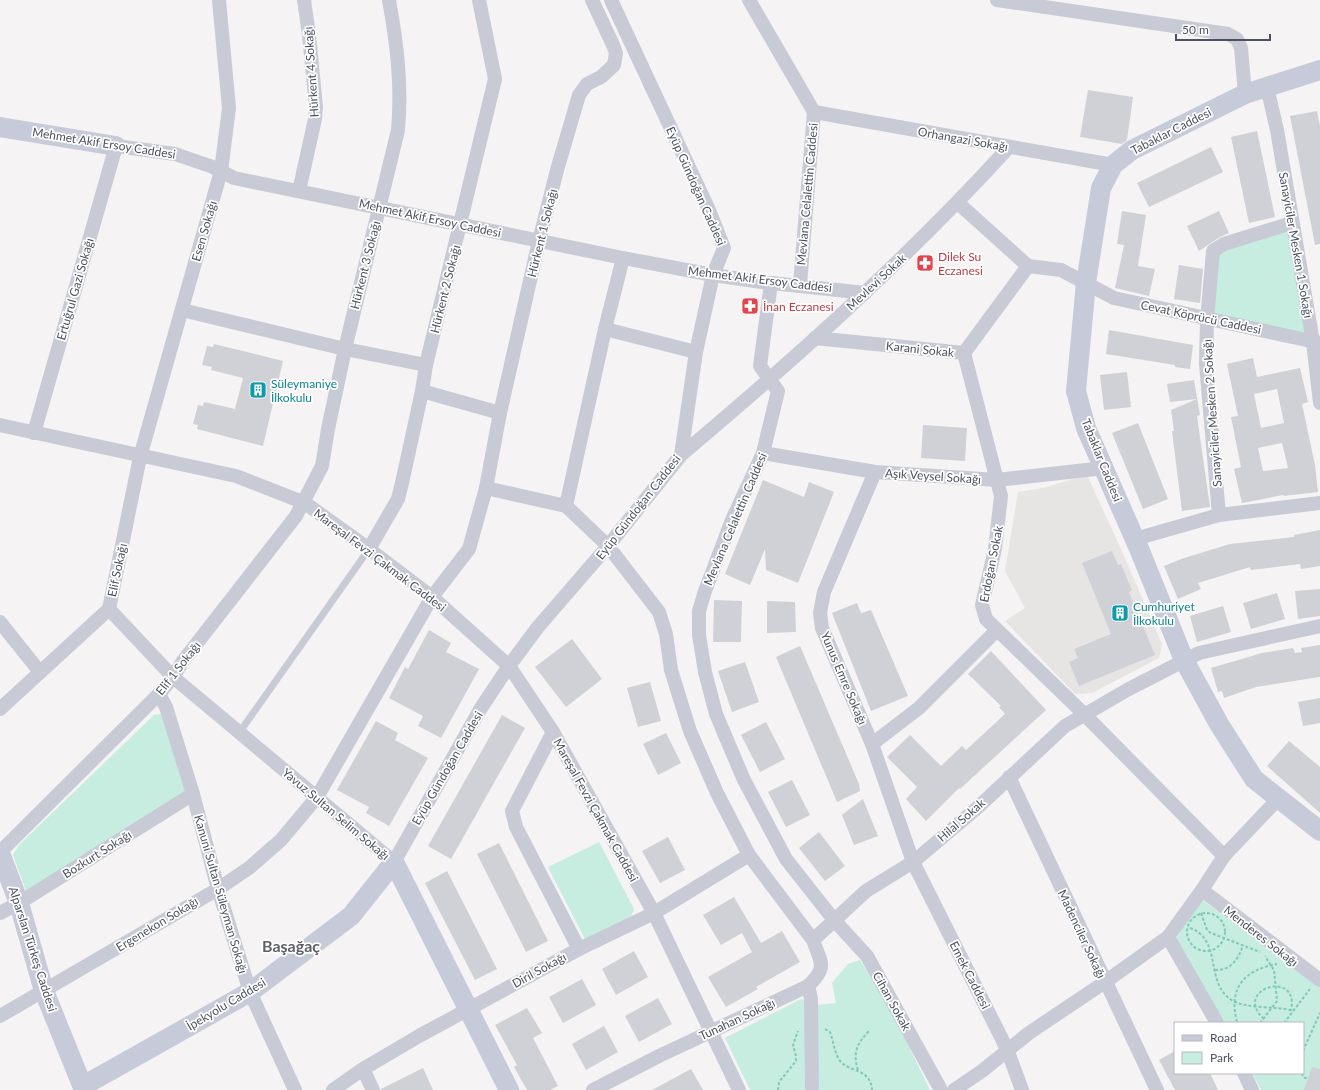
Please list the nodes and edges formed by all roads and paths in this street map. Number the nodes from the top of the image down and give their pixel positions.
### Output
1 (219, 0) edge
2 (304, 0) edge
3 (389, 0) edge
4 (479, 0) edge
5 (592, 0) edge
6 (611, 0) edge
7 (749, 0) edge
8 (997, 0) edge
9 (1320, 70) edge
10 (1267, 87) junction
11 (1245, 94) junction
12 (814, 112) junction
13 (0, 126) edge
14 (116, 146) junction
15 (1009, 147) junction
16 (1113, 165) junction
17 (221, 171) junction
18 (299, 191) junction
19 (958, 203) junction
20 (379, 208) junction
21 (1292, 222) junction
22 (461, 224) junction
23 (540, 241) junction
24 (623, 258) junction
25 (1028, 266) junction
26 (713, 275) junction
27 (772, 283) junction
28 (1086, 283) junction
29 (800, 285) junction
30 (865, 293) junction
31 (182, 310) junction
32 (1207, 320) junction
33 (605, 329) junction
34 (815, 338) junction
35 (1316, 342) edge
36 (345, 349) junction
37 (696, 352) junction
38 (964, 353) junction
39 (426, 365) junction
40 (769, 378) junction
41 (422, 391) junction
42 (1320, 403) edge
43 (500, 413) junction
44 (0, 426) edge
45 (34, 433) junction
46 (763, 453) junction
47 (681, 455) junction
48 (140, 457) junction
49 (1104, 468) junction
50 (874, 472) junction
51 (997, 480) junction
52 (486, 488) junction
53 (305, 503) junction
54 (1320, 503) edge
55 (566, 506) junction
56 (1219, 516) junction
57 (1135, 539) junction
58 (608, 546) junction
59 (369, 549) junction
60 (432, 597) junction
61 (108, 609) junction
62 (0, 622) edge
63 (1320, 626) edge
64 (996, 631) junction
65 (1184, 660) junction
66 (509, 666) junction
67 (40, 672) junction
68 (173, 677) junction
69 (159, 694) junction
70 (0, 709) edge
71 (1084, 714) junction
72 (553, 732) junction
73 (239, 733) junction
74 (872, 744) junction
75 (1009, 777) junction
76 (193, 794) junction
77 (317, 797) junction
78 (1279, 798) junction
79 (1320, 830) edge
80 (0, 852) edge
81 (748, 855) junction
82 (1224, 856) junction
83 (394, 862) junction
84 (913, 862) junction
85 (218, 890) junction
86 (1200, 893) junction
87 (19, 903) junction
88 (0, 913) edge
89 (654, 913) junction
90 (1201, 914) junction
91 (834, 920) junction
92 (1182, 925) junction
93 (1168, 937) junction
94 (1224, 938) junction
95 (813, 940) junction
96 (1243, 945) junction
97 (579, 949) junction
98 (1210, 952) junction
99 (1290, 958) junction
100 (1272, 965) junction
101 (1215, 970) junction
102 (1319, 980) edge
103 (1105, 982) junction
104 (808, 986) junction
105 (1276, 986) junction
106 (44, 991) junction
107 (250, 992) junction
108 (1234, 1001) junction
109 (1256, 1006) junction
110 (1274, 1007) junction
111 (468, 1009) junction
112 (1292, 1011) junction
113 (1320, 1013) edge
114 (0, 1016) edge
115 (1264, 1019) junction
116 (1216, 1022) edge
117 (1236, 1022) edge
118 (1261, 1022) edge
119 (1285, 1022) edge
120 (870, 1030) dead end
121 (710, 1032) junction
122 (1007, 1049) junction
123 (1304, 1049) edge
124 (363, 1069) junction
125 (858, 1070) dead end
126 (1244, 1074) edge
127 (1302, 1074) edge
128 (1308, 1079) dead end
129 (81, 1089) edge
130 (296, 1090) edge
131 (333, 1090) edge
132 (373, 1090) edge
133 (509, 1090) edge
134 (593, 1090) edge
135 (739, 1090) edge
136 (812, 1090) edge
137 (941, 1090) edge
138 (954, 1090) edge
139 (1022, 1090) edge
140 (1157, 1090) edge
141 (1252, 1090) edge

1 - 17 street, Esen Sokağı
2 - 18 street, Hürkent 4 Sokağı
3 - 20 street, Hürkent 3 Sokağı
4 - 22 street, Hürkent 2 Sokağı
5 - 23 street, Hürkent 1 Sokağı
6 - 26 street, Eyüp Gündoğan Caddesi
7 - 12 street, Mevlana Celalettin Caddesi
8 - 11 street
9 - 10 street, Tabaklar Caddesi
10 - 11 street, Tabaklar Caddesi
10 - 21 street, Sanayiciler Mesken 1 Sokağı
11 - 16 street, Tabaklar Caddesi
12 - 15 street, Orhangazi Sokağı
12 - 29 street, Mevlana Celalettin Caddesi
13 - 14 street, Mehmet Akif Ersoy Caddesi
14 - 17 street, Mehmet Akif Ersoy Caddesi
14 - 45 street, Ertuğrul Gazi Sokağı
15 - 16 street, Orhangazi Sokağı
15 - 19 street, Mevlevi Sokak
16 - 28 street, Tabaklar Caddesi
17 - 18 street, Mehmet Akif Ersoy Caddesi
17 - 31 street, Esen Sokağı
18 - 20 street, Mehmet Akif Ersoy Caddesi
19 - 25 street
19 - 30 street, Mevlevi Sokak
20 - 22 street, Mehmet Akif Ersoy Caddesi
20 - 36 street, Hürkent 3 Sokağı
21 - 32 street, Sanayiciler Mesken 2 Sokağı
21 - 35 street, Sanayiciler Mesken 1 Sokağı
22 - 23 street, Mehmet Akif Ersoy Caddesi
22 - 39 street, Hürkent 2 Sokağı
23 - 24 street, Mehmet Akif Ersoy Caddesi
23 - 43 street, Hürkent 1 Sokağı
24 - 26 street, Mehmet Akif Ersoy Caddesi
24 - 33 street
25 - 28 street, Cevat Köprücü Caddesi
25 - 38 street, Karani Sokak
26 - 27 street, Mehmet Akif Ersoy Caddesi
26 - 37 street, Eyüp Gündoğan Caddesi
27 - 29 street, Mehmet Akif Ersoy Caddesi
27 - 40 street, Mevlana Celalettin Caddesi
28 - 32 street, Cevat Köprücü Caddesi
28 - 49 street, Tabaklar Caddesi
29 - 30 street, Mehmet Akif Ersoy Caddesi
30 - 34 street, Mevlevi Sokak
31 - 36 street
31 - 48 street, Esen Sokağı
32 - 35 street, Cevat Köprücü Caddesi
32 - 56 street, Sanayiciler Mesken 2 Sokağı
33 - 37 street
33 - 55 street
34 - 38 street, Karani Sokak
34 - 40 street, Mevlevi Sokak
35 - 42 street, Sanayiciler Mesken 1 Sokağı
36 - 39 street
36 - 53 street, Hürkent 3 Sokağı
37 - 47 street, Eyüp Gündoğan Caddesi
38 - 51 street, Erdoğan Sokak
39 - 41 street, Hürkent 2 Sokağı
40 - 46 street, Mevlana Celalettin Caddesi
40 - 47 street, Mevlevi Sokak
41 - 43 street
41 - 59 street, Hürkent 2 Sokağı
43 - 52 street, Hürkent 1 Sokağı
44 - 45 street, Mareşal Fevzi Çakmak Caddesi
45 - 48 street, Mareşal Fevzi Çakmak Caddesi
46 - 50 street, Aşık Veysel Sokağı
46 - 91 street, Mevlana Celalettin Caddesi
47 - 58 street, Eyüp Gündoğan Caddesi
48 - 53 street, Mareşal Fevzi Çakmak Caddesi
48 - 61 street, Elif Sokağı
49 - 51 street, Aşık Veysel Sokağı
49 - 57 street, Tabaklar Caddesi
50 - 51 street, Aşık Veysel Sokağı
50 - 74 street, Yunus Emre Sokağı
51 - 64 street, Erdoğan Sokak
52 - 55 street
52 - 60 street, Hürkent 1 Sokağı
53 - 59 street, Mareşal Fevzi Çakmak Caddesi
53 - 68 street, Elif 1 Sokağı
54 - 56 street
55 - 58 street, Tunahan Sokağı
56 - 57 street
57 - 65 street, Tabaklar Caddesi
58 - 66 street, Eyüp Gündoğan Caddesi
58 - 81 street, Tunahan Sokağı
59 - 60 street, Mareşal Fevzi Çakmak Caddesi
59 - 73 lane
60 - 66 street, Mareşal Fevzi Çakmak Caddesi
60 - 77 street, Ergenekon Sokağı
61 - 67 street, Elif Sokağı
61 - 68 street, Yavuz Sultan Selim Sokağı
62 - 67 street
63 - 65 street, Hilal Sokak
64 - 71 street
64 - 74 street
65 - 71 street, Hilal Sokak
65 - 78 street, Tabaklar Caddesi
66 - 72 street, Mareşal Fevzi Çakmak Caddesi
66 - 83 street, Eyüp Gündoğan Caddesi
67 - 70 street, Elif Sokağı
68 - 69 street, Elif 1 Sokağı
68 - 73 street, Yavuz Sultan Selim Sokağı
69 - 76 street, Kanuni Sultan Süleyman Sokağı
69 - 80 street, Elif 1 Sokağı
71 - 75 street, Hilal Sokak
71 - 82 street
72 - 89 street, Mareşal Fevzi Çakmak Caddesi
72 - 97 street
73 - 77 street, Yavuz Sultan Selim Sokağı
74 - 84 street, Yunus Emre Sokağı
75 - 84 street, Hilal Sokak
75 - 103 street, Madenciler Sokağı
76 - 85 street, Kanuni Sultan Süleyman Sokağı
76 - 87 street, Bozkurt Sokağı
77 - 83 street, Yavuz Sultan Selim Sokağı
77 - 85 street, Ergenekon Sokağı
78 - 79 street, Tabaklar Caddesi
78 - 82 street
80 - 87 street, Alparslan Türkeş Caddesi
81 - 89 street, Diril Sokağı
81 - 95 street, Tunahan Sokağı
82 - 86 street
83 - 107 street, İpekyolu Caddesi
83 - 111 street, Yavuz Sultan Selim Sokağı
84 - 91 street, Hilal Sokak
84 - 122 street, Emek Caddesi
85 - 106 street, Ergenekon Sokağı
85 - 107 street, Kanuni Sultan Süleyman Sokağı
86 - 90 path
86 - 92 street
86 - 99 street, Menderes Sokağı
87 - 88 street, Bozkurt Sokağı
87 - 106 street, Alparslan Türkeş Caddesi
89 - 97 street, Diril Sokağı
89 - 121 street, Mareşal Fevzi Çakmak Caddesi
90 - 92 path
90 - 94 path
90 - 94 path
91 - 95 street
91 - 137 street, Cihan Sokak
92 - 93 street
92 - 98 path
92 - 98 path
93 - 103 street
93 - 116 street
94 - 96 path
94 - 98 path
95 - 104 street, Tunahan Sokağı
96 - 100 path
96 - 101 path
97 - 111 street, Diril Sokağı
98 - 101 path
99 - 100 path
99 - 102 street, Menderes Sokağı
100 - 105 path
100 - 108 path
101 - 108 path
102 - 112 path
103 - 122 street
103 - 140 street, Madenciler Sokağı
104 - 121 street, Tunahan Sokağı
104 - 136 street
105 - 109 path
105 - 110 path
105 - 112 path
106 - 114 street, Ergenekon Sokağı
106 - 129 street, Alparslan Türkeş Caddesi
107 - 129 street, İpekyolu Caddesi
107 - 130 street, Kanuni Sultan Süleyman Sokağı
108 - 109 path
108 - 117 path
109 - 110 path
109 - 115 path
110 - 112 path
110 - 115 path
111 - 124 street, Diril Sokağı
111 - 133 street, Yavuz Sultan Selim Sokağı
112 - 119 path
113 - 123 path
115 - 118 path
120 - 125 path
121 - 134 street, Tunahan Sokağı
121 - 135 street, Mareşal Fevzi Çakmak Caddesi
122 - 138 street
122 - 139 street, Emek Caddesi
124 - 131 street, Diril Sokağı
124 - 132 street
126 - 141 street
127 - 128 path

